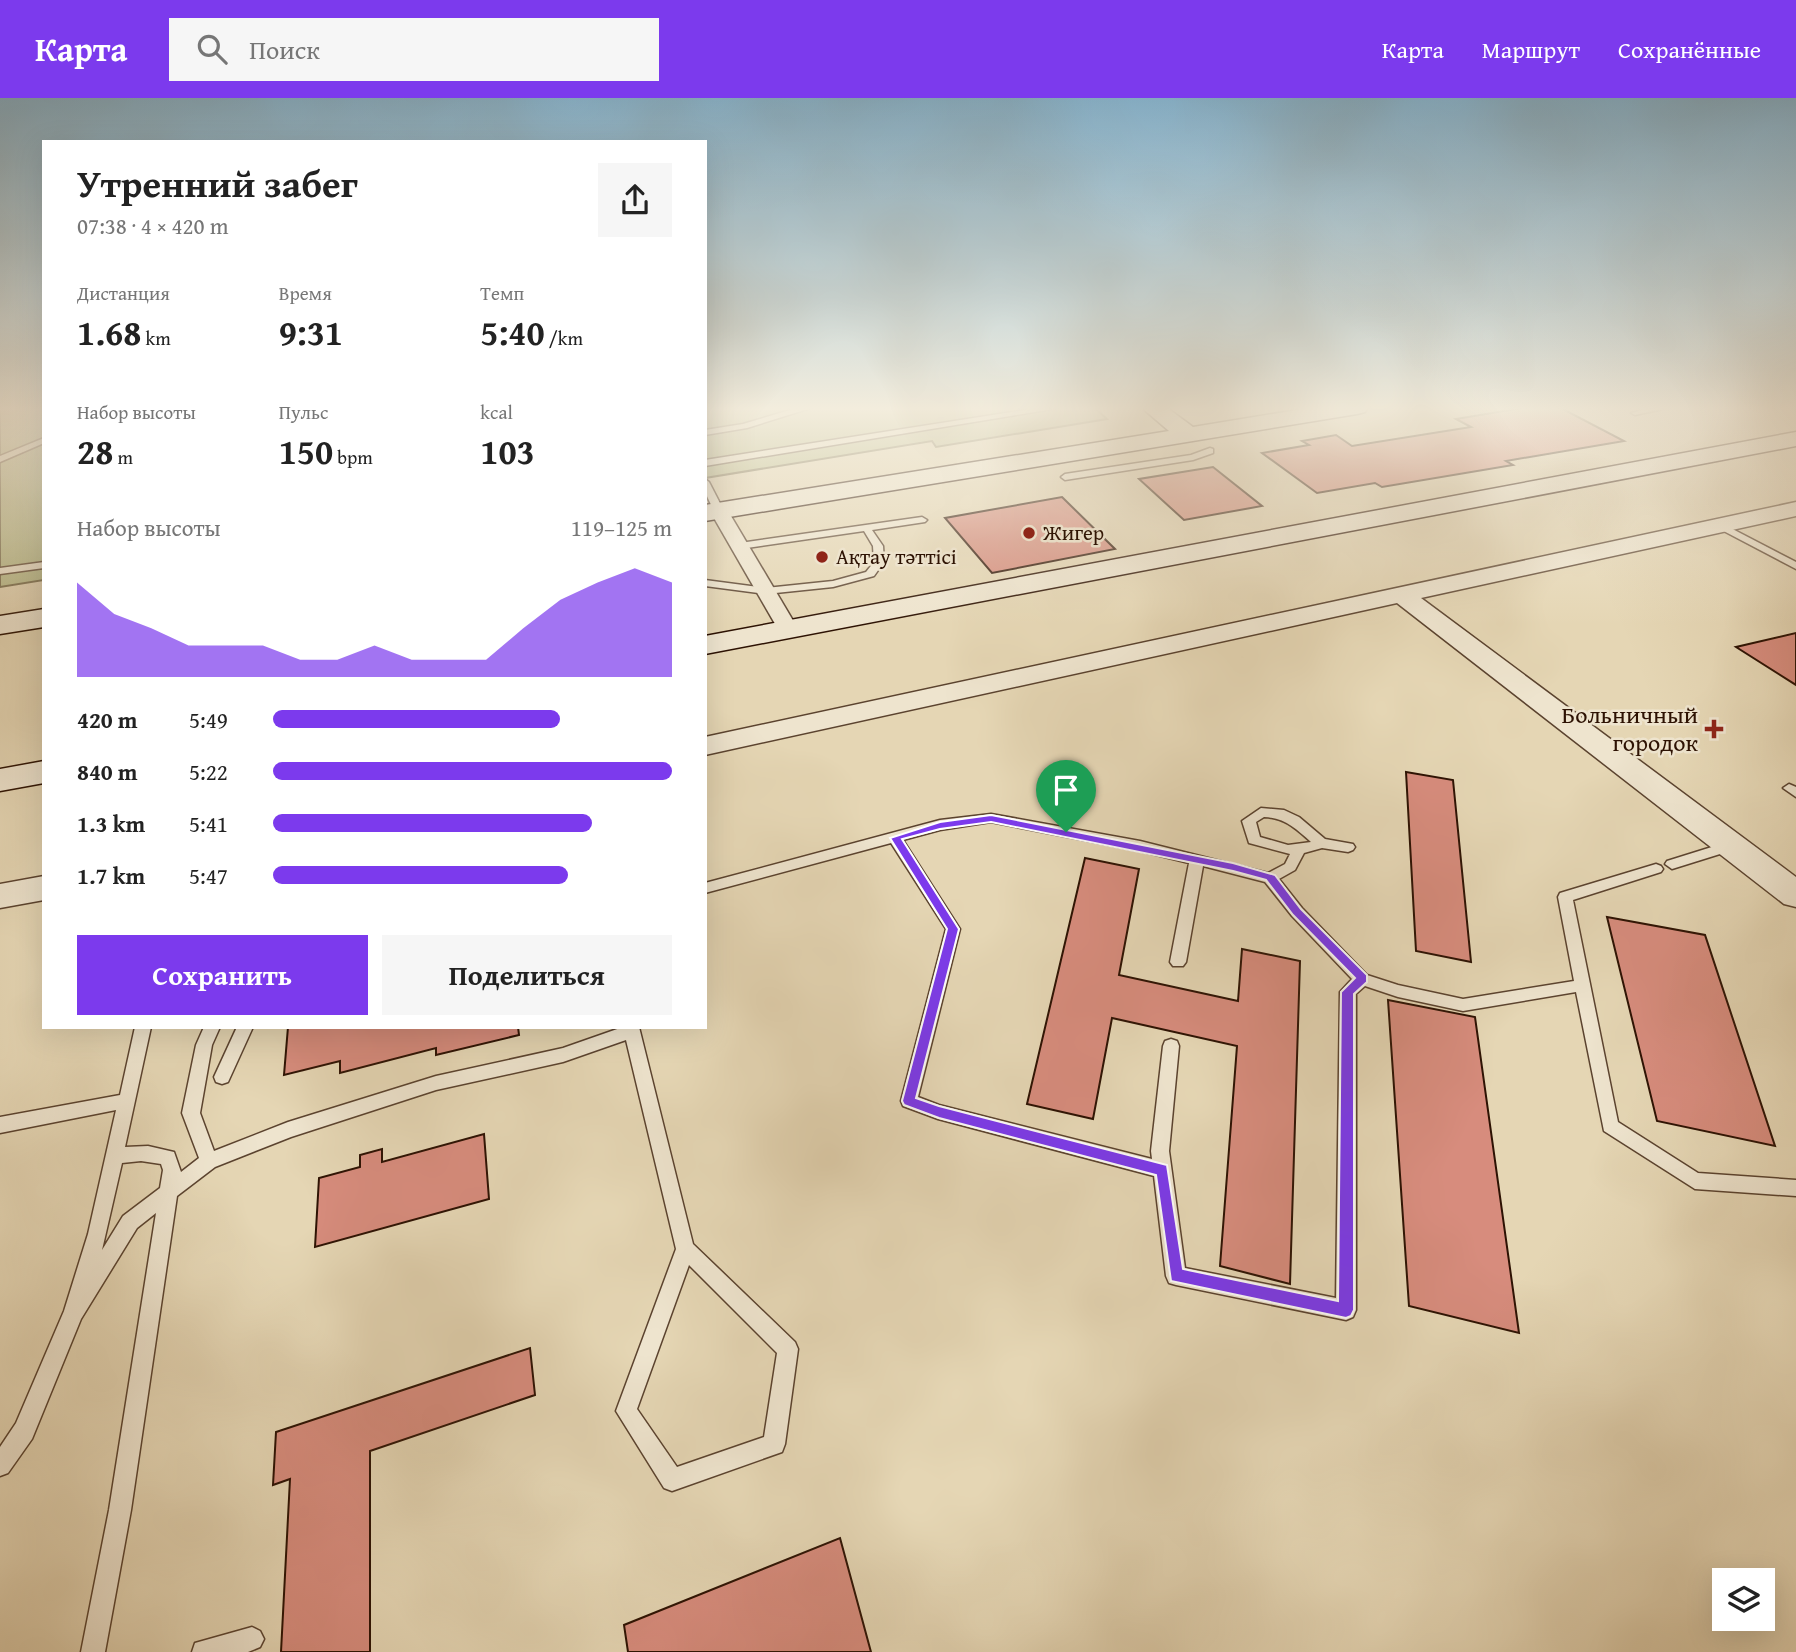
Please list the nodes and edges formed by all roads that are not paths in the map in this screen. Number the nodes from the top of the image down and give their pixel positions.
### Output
1 (910, 480) edge
2 (1581, 480) edge
3 (707, 491) edge
4 (1796, 509) edge
5 (712, 512) edge
6 (922, 520) dead end
7 (1720, 525) junction
8 (867, 529) junction
9 (740, 546) junction
10 (42, 565) edge
11 (1796, 566) edge
12 (0, 571) edge
13 (707, 583) edge
14 (766, 591) junction
15 (1400, 594) junction
16 (42, 618) edge
17 (0, 625) edge
18 (788, 629) junction
19 (707, 645) edge
20 (707, 746) edge
21 (42, 772) edge
22 (0, 780) edge
23 (895, 838) junction
24 (1321, 843) junction
25 (1731, 846) junction
26 (1348, 847) dead end
27 (1298, 852) junction
28 (1197, 859) junction
29 (1270, 878) junction
30 (42, 887) edge
31 (707, 887) edge
32 (1796, 895) edge
33 (0, 896) edge
34 (1178, 962) dead end
35 (1363, 979) junction
36 (1583, 985) junction
37 (143, 1029) edge
38 (211, 1029) edge
39 (244, 1029) edge
40 (631, 1030) edge
41 (1171, 1046) dead end
42 (222, 1077) dead end
43 (125, 1101) junction
44 (0, 1125) edge
45 (115, 1157) junction
46 (209, 1161) junction
47 (1162, 1170) junction
48 (1796, 1188) edge
49 (170, 1191) junction
50 (685, 1250) junction
51 (74, 1312) junction
52 (0, 1465) edge
53 (252, 1639) dead end
54 (93, 1652) edge
55 (205, 1652) edge

1 - 5 main road
2 - 18 main road
3 - 5 lane
4 - 7 street
5 - 9 street
6 - 8 lane
7 - 11 lane
7 - 15 street
8 - 9 lane
8 - 14 lane
9 - 14 street
10 - 12 lane
13 - 14 lane
14 - 18 street
15 - 20 street
15 - 25 street
16 - 17 main road
18 - 19 main road
21 - 22 main road
23 - 28 lane
23 - 31 lane
23 - 47 lane
24 - 26 lane
24 - 27 lane
24 - 27 lane
25 - 32 street
25 - 36 lane
27 - 29 lane
28 - 29 lane
28 - 34 lane
29 - 35 lane
30 - 33 street
35 - 36 lane
35 - 47 lane
36 - 48 lane
37 - 43 lane
38 - 46 lane
39 - 42 lane
40 - 46 lane
40 - 50 lane
41 - 47 lane
43 - 44 lane
43 - 45 lane
45 - 49 lane
45 - 51 lane
46 - 49 lane
49 - 51 lane
49 - 54 lane
50 - 50 lane
51 - 52 lane
53 - 55 lane

